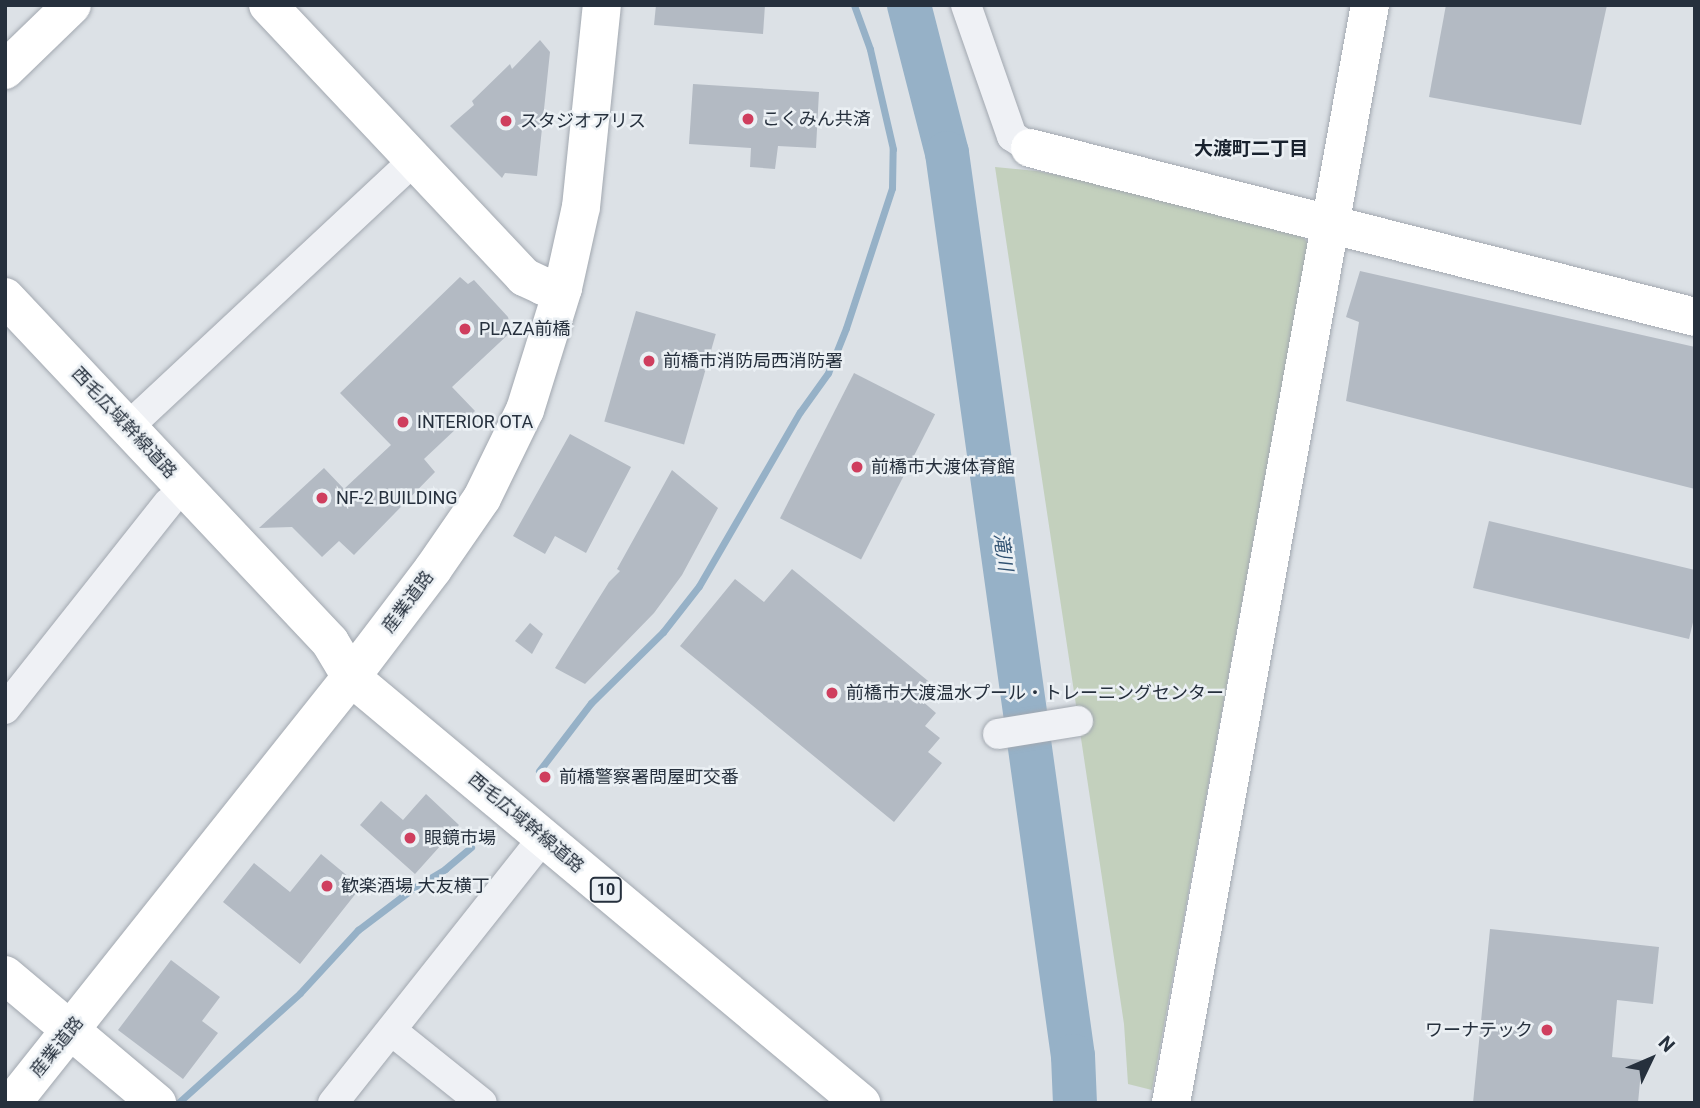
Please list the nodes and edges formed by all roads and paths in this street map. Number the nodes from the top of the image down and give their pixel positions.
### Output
1 (72, 5) edge
2 (602, 5) edge
3 (967, 5) edge
4 (1370, 5) edge
5 (282, 10) edge
6 (5, 70) edge
7 (1030, 148) joint
8 (413, 161) junction
9 (1331, 226) junction
10 (563, 288) junction
11 (5, 297) edge
12 (1695, 317) edge
13 (5, 330) edge
14 (128, 427) junction
15 (168, 503) junction
16 (351, 677) junction
17 (9, 694) edge
18 (1078, 721) dead end
19 (998, 734) dead end
20 (544, 837) junction
21 (5, 975) edge
22 (71, 1029) junction
23 (392, 1031) junction
24 (12, 1103) edge
25 (157, 1103) edge
26 (333, 1103) edge
27 (482, 1103) edge
28 (861, 1103) edge
29 (1171, 1103) edge

1 - 6 street
2 - 10 street, 産業道路
3 - 7 street
4 - 9 street
5 - 8 street
7 - 9 street
8 - 10 street
8 - 14 street
9 - 12 street
9 - 29 street
10 - 16 street, 産業道路
11 - 14 street, 西毛広域幹線道路
13 - 15 street, 西毛広域幹線道路
14 - 16 street, 西毛広域幹線道路
15 - 16 street, 西毛広域幹線道路
15 - 17 street
16 - 20 street, 西毛広域幹線道路 / 10
16 - 22 street, 産業道路
18 - 19 street
20 - 23 street
20 - 28 street, 西毛広域幹線道路 / 10
21 - 22 street
22 - 24 street, 産業道路
22 - 25 street
23 - 26 street
23 - 27 street

